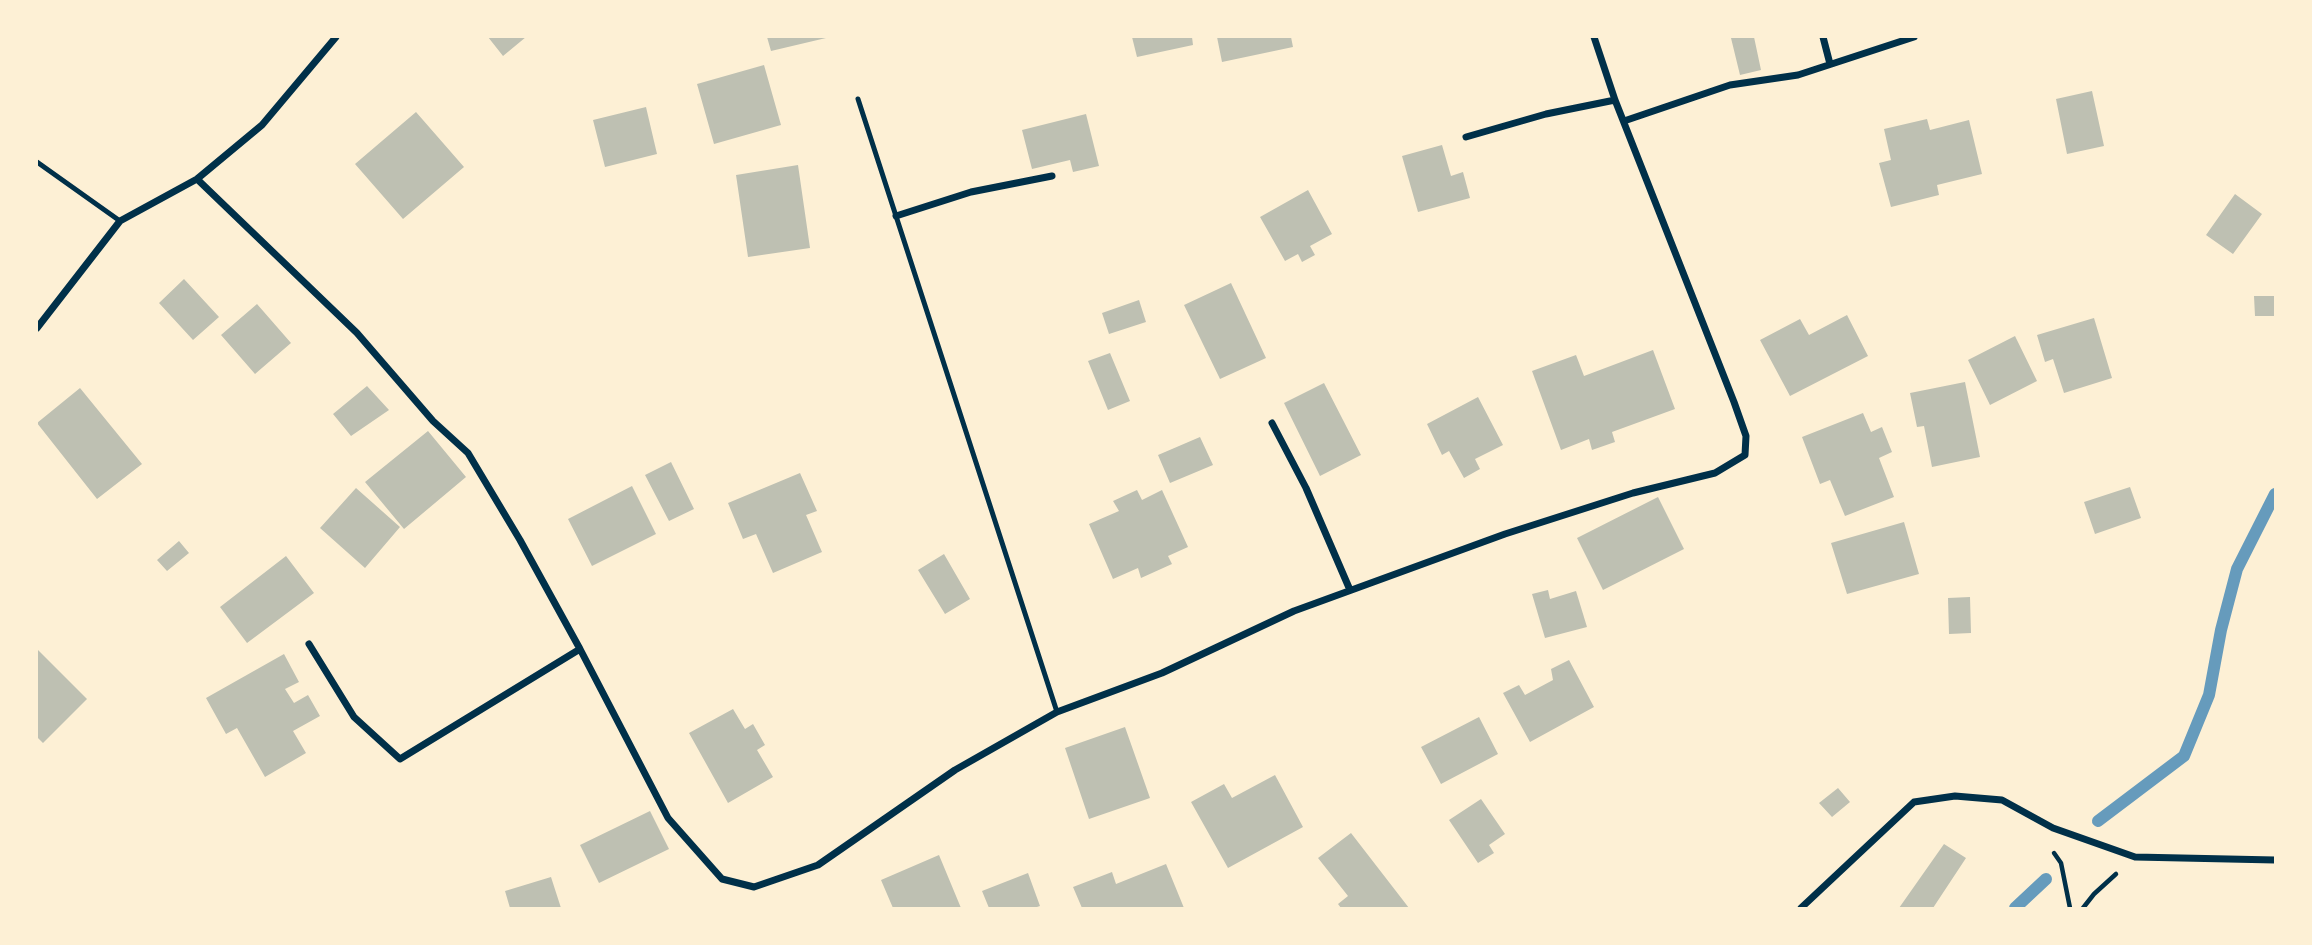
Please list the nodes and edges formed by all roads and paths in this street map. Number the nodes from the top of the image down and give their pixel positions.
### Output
1 (337, 37) edge
2 (1594, 37) edge
3 (1823, 37) edge
4 (1914, 37) edge
5 (1830, 64) junction
6 (858, 99) dead end
7 (1615, 100) junction
8 (1623, 121) junction
9 (1466, 137) dead end
10 (37, 162) edge
11 (1052, 176) dead end
12 (197, 179) junction
13 (895, 216) junction
14 (120, 221) junction
15 (37, 328) edge
16 (1272, 423) dead end
17 (1350, 590) junction
18 (309, 644) dead end
19 (580, 649) junction
20 (1057, 712) junction
21 (2024, 812) junction
22 (2135, 857) junction
23 (2275, 860) edge
24 (1801, 908) edge
25 (2070, 908) edge
26 (2083, 908) edge

1 - 12 street
2 - 7 street
3 - 5 street
4 - 5 street
5 - 8 street
6 - 13 lane
7 - 8 street
7 - 9 street
8 - 17 street
10 - 14 lane
11 - 13 street
12 - 14 street
12 - 19 street
13 - 20 lane
14 - 15 street
16 - 17 street
17 - 20 street
18 - 19 street
19 - 20 street
21 - 22 street
21 - 24 street
21 - 25 path
22 - 23 street
22 - 26 path

